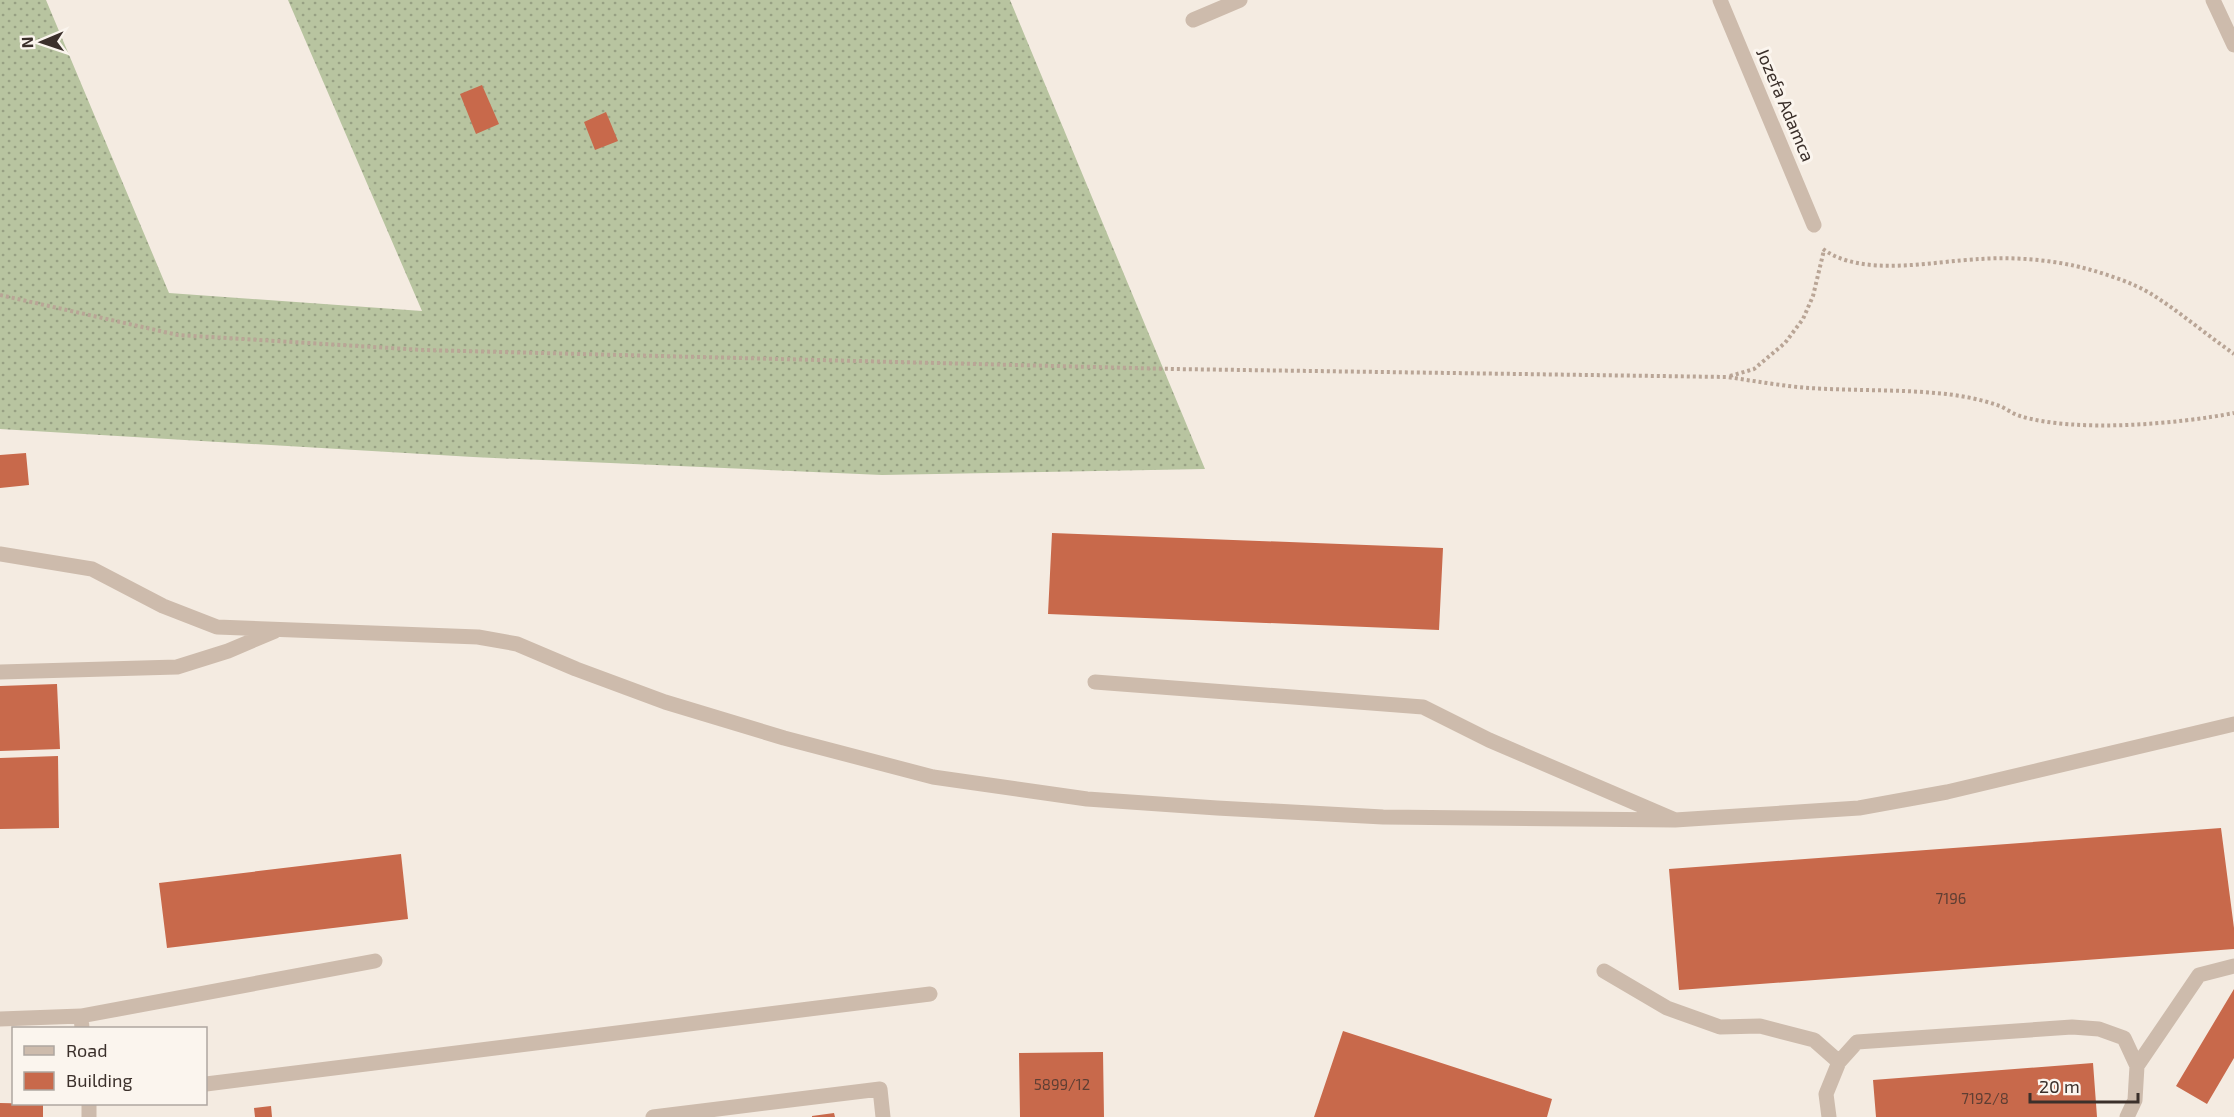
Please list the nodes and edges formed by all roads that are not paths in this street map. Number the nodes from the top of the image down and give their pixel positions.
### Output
1 (1240, 0) edge
2 (1720, 0) edge
3 (2212, 0) edge
4 (1193, 20) dead end
5 (2234, 45) edge
6 (1814, 225) road end
7 (0, 554) edge
8 (279, 629) junction
9 (0, 672) edge
10 (1095, 682) dead end
11 (2234, 724) edge
12 (1675, 820) junction
13 (375, 961) dead end
14 (2234, 966) edge
15 (1604, 971) dead end
16 (930, 994) dead end
17 (0, 1019) edge
18 (82, 1022) edge
19 (1839, 1062) junction
20 (2137, 1066) junction
21 (207, 1084) edge
22 (653, 1117) edge
23 (883, 1117) edge
24 (1829, 1117) edge
25 (2127, 1117) edge

1 - 4 street
2 - 6 street, Jozefa Adamca
3 - 5 street
7 - 8 street
8 - 9 street
8 - 12 street
10 - 12 street
11 - 12 street
13 - 18 street
14 - 20 street
15 - 19 street
16 - 21 street
17 - 18 street
19 - 20 street
19 - 24 street
20 - 25 street
22 - 23 street

